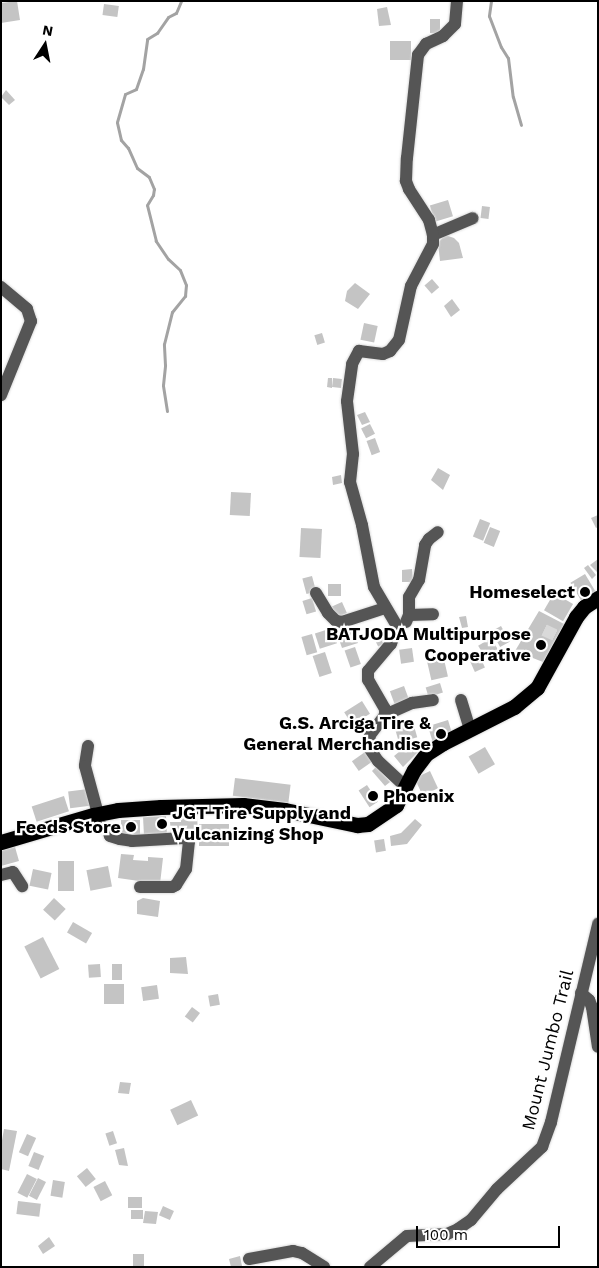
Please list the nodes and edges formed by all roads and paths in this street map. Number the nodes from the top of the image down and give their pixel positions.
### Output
1 (457, 1) edge
2 (473, 218) dead end
3 (433, 235) junction
4 (1, 287) edge
5 (2, 390) edge
6 (438, 532) dead end
7 (316, 593) dead end
8 (598, 598) edge
9 (385, 608) junction
10 (432, 614) dead end
11 (410, 615) junction
12 (397, 626) junction
13 (433, 700) dead end
14 (461, 700) dead end
15 (385, 715) junction
16 (470, 729) junction
17 (88, 746) dead end
18 (406, 787) junction
19 (92, 815) junction
20 (1, 842) edge
21 (1, 875) edge
22 (22, 886) dead end
23 (140, 887) dead end
24 (598, 924) edge
25 (581, 993) junction
26 (598, 1047) edge
27 (249, 1259) dead end
28 (324, 1267) edge
29 (370, 1267) edge

1 - 3 street
2 - 3 street
3 - 9 street
4 - 5 street
6 - 11 street
7 - 9 street
8 - 16 highway
9 - 12 street
10 - 11 street
11 - 12 street
12 - 15 street
13 - 15 street
14 - 16 street
15 - 18 street
16 - 18 highway
17 - 19 street
18 - 19 highway
19 - 20 highway
19 - 23 street
21 - 22 street
24 - 25 street, Mount Jumbo Trail
25 - 26 street
25 - 29 street, Mount Jumbo Trail
27 - 28 street

